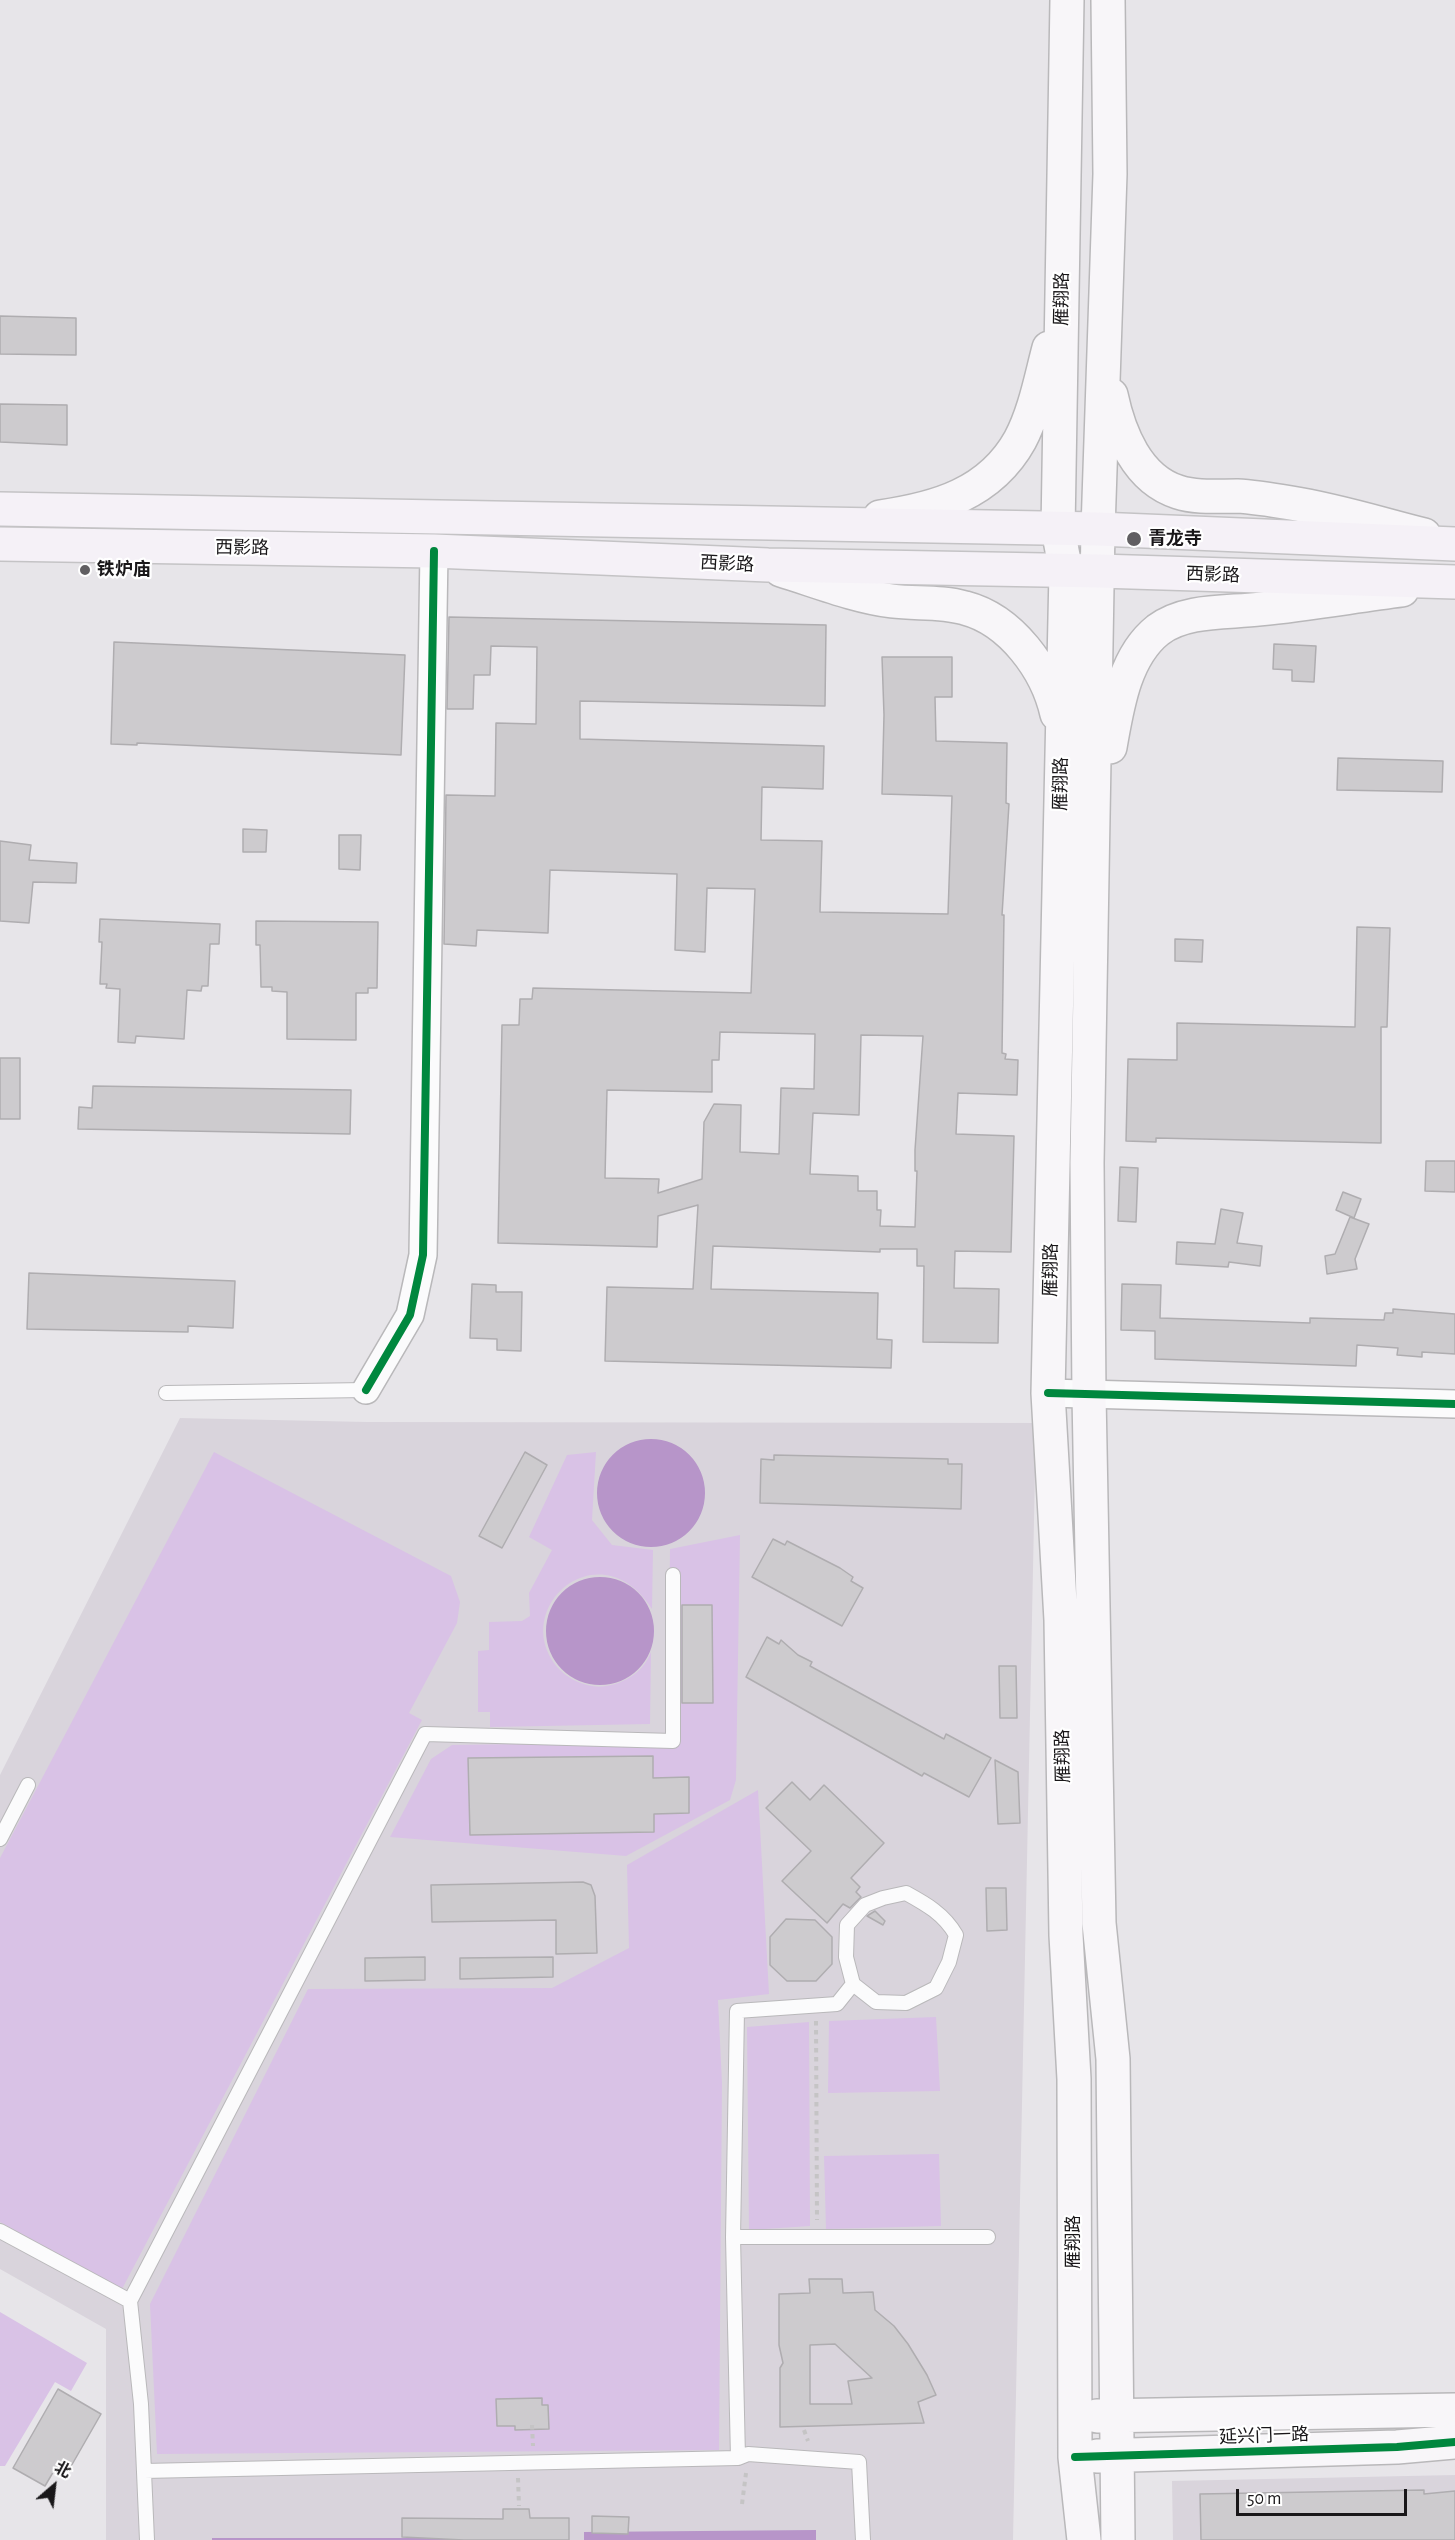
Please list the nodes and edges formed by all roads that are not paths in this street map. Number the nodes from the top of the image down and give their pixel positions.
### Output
1 (1067, 0) edge
2 (1108, 0) edge
3 (1062, 303) junction
4 (1104, 357) junction
5 (0, 509) edge
6 (834, 524) junction
7 (1058, 529) junction
8 (1098, 530) junction
9 (1455, 543) edge
10 (0, 544) edge
11 (434, 550) junction
12 (768, 566) junction
13 (1099, 571) junction
14 (1066, 572) junction
15 (1455, 582) edge
16 (1062, 736) junction
17 (1092, 849) junction
18 (366, 1390) joint
19 (1048, 1393) junction
20 (166, 1394) dead end
21 (1089, 1395) junction
22 (1455, 1404) edge
23 (673, 1575) dead end
24 (28, 1785) dead end
25 (0, 1839) edge
26 (853, 1984) junction
27 (0, 2231) edge
28 (733, 2237) junction
29 (988, 2237) dead end
30 (130, 2301) junction
31 (1455, 2410) edge
32 (1075, 2416) junction
33 (1118, 2416) junction
34 (1455, 2442) edge
35 (743, 2456) junction
36 (1118, 2456) junction
37 (1075, 2457) junction
38 (144, 2471) junction
39 (147, 2540) edge
40 (862, 2540) edge
41 (1084, 2540) edge
42 (1118, 2540) edge

1 - 3 main road, 雁翔路
2 - 4 main road, 雁翔路
3 - 6 main road
3 - 7 main road, 雁翔路
4 - 8 main road, 雁翔路
4 - 9 main road
5 - 6 main road, 西影路
6 - 7 main road, 西影路
7 - 8 main road, 西影路
7 - 14 main road, 雁翔路
8 - 9 main road, 西影路
8 - 13 main road, 雁翔路
10 - 11 main road, 西影路
11 - 12 main road, 西影路
11 - 18 street
12 - 14 main road, 西影路
12 - 16 main road
13 - 14 main road, 西影路
13 - 15 main road, 西影路
13 - 17 main road, 雁翔路
14 - 16 main road, 雁翔路
15 - 17 main road
16 - 19 main road, 雁翔路
17 - 21 main road, 雁翔路
18 - 20 lane
19 - 21 street
19 - 32 main road, 雁翔路
21 - 22 street
21 - 33 main road, 雁翔路
23 - 30 lane
24 - 25 lane
26 - 26 lane
26 - 28 lane
27 - 30 lane
28 - 29 lane
28 - 35 lane
30 - 38 lane
31 - 33 main road, 延兴门一路
32 - 33 main road, 延兴门一路
32 - 37 main road, 雁翔路
33 - 36 main road, 雁翔路
34 - 36 main road, 延兴门一路
35 - 38 lane
35 - 40 lane
36 - 37 main road, 延兴门一路
36 - 42 main road, 雁翔路
37 - 41 main road, 雁翔路
38 - 39 lane

